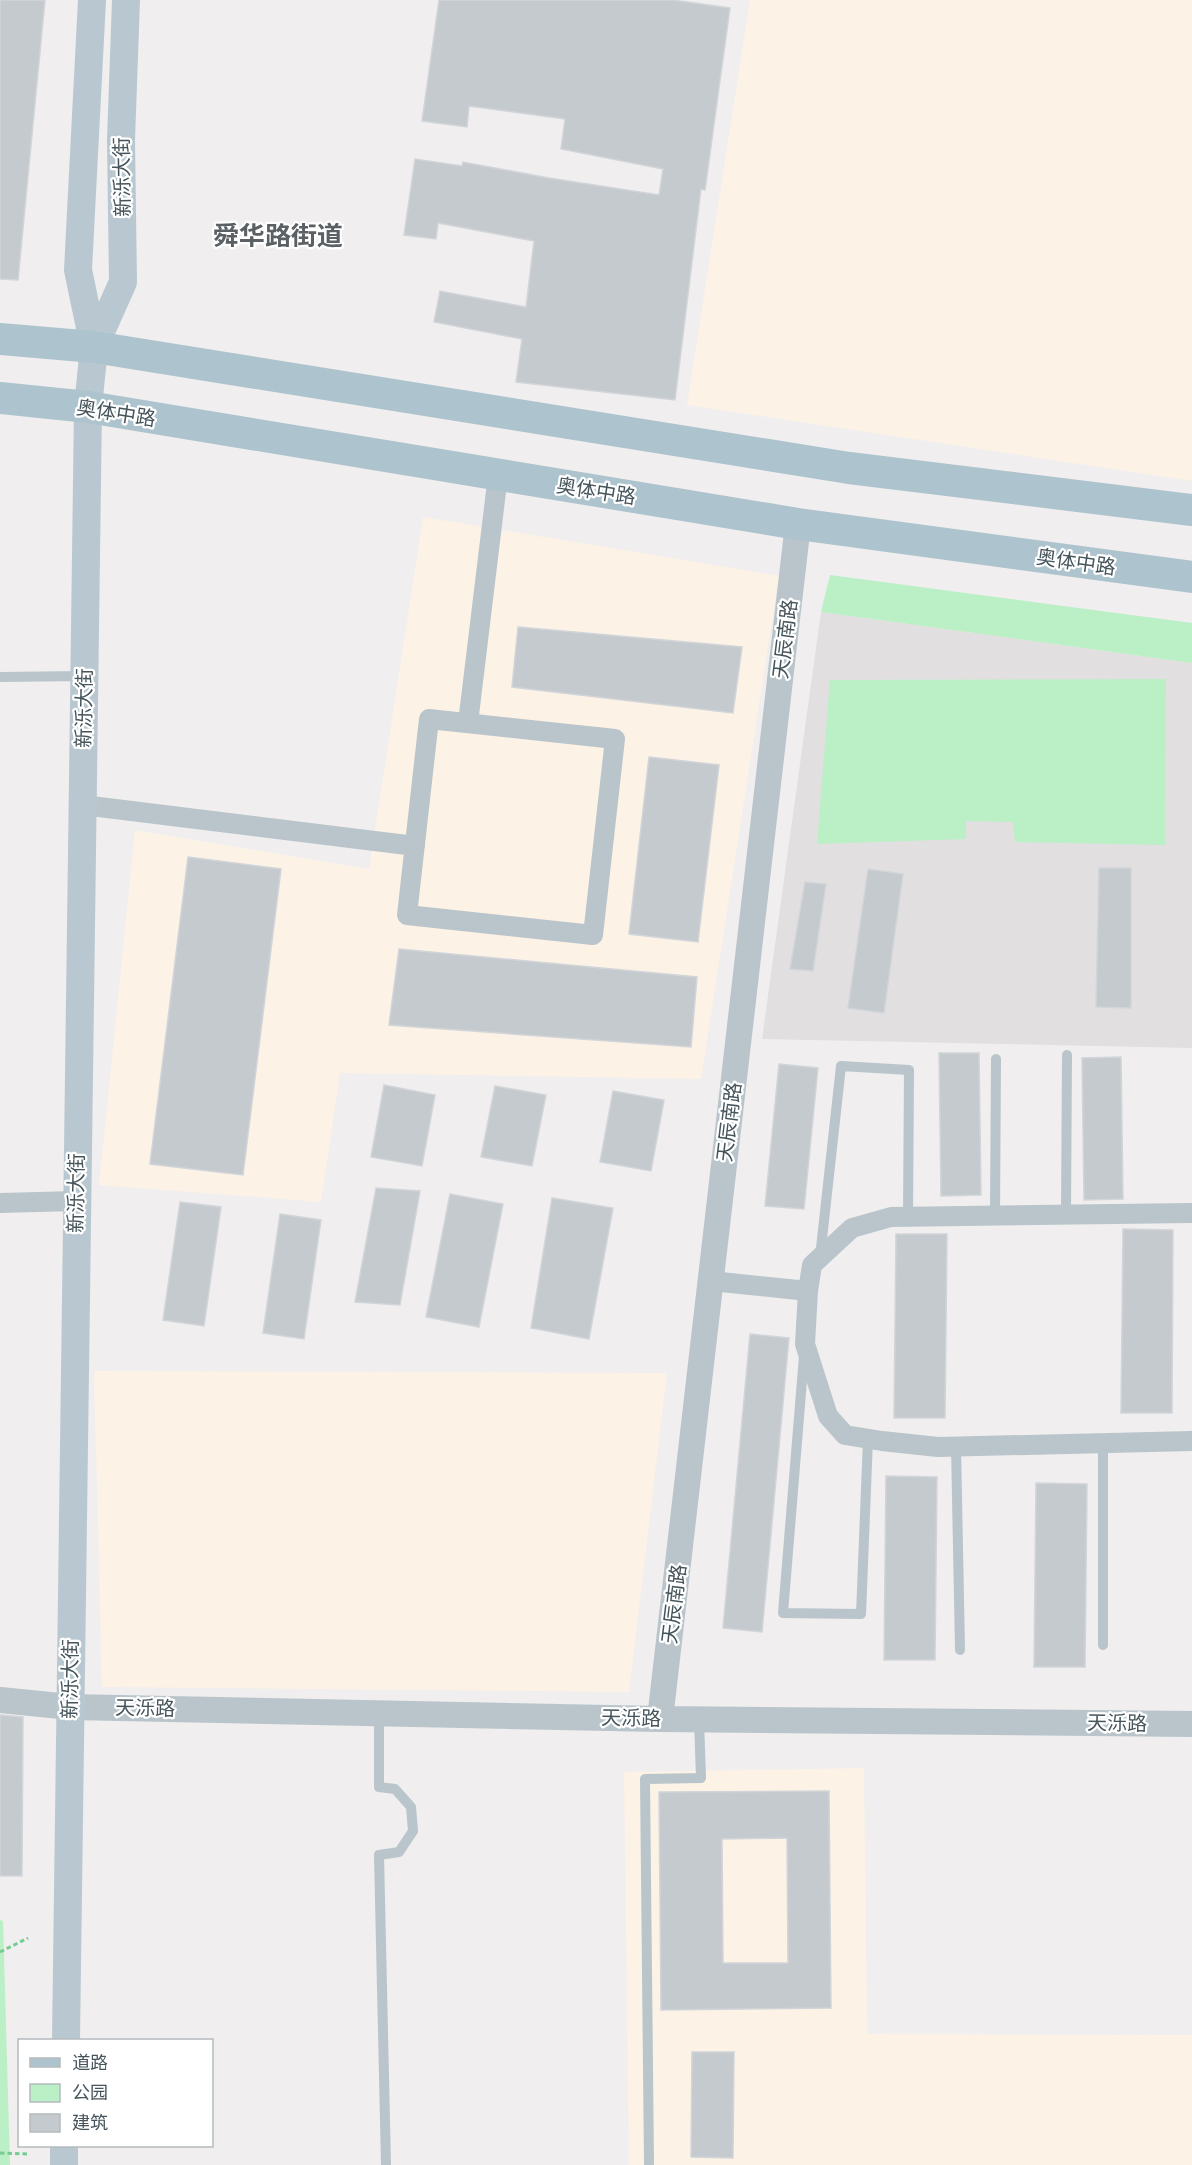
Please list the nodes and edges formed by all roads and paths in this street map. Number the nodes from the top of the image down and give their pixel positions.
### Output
1 (92, 0) edge
2 (126, 0) edge
3 (0, 339) edge
4 (93, 347) junction
5 (0, 399) edge
6 (88, 407) junction
7 (498, 475) junction
8 (1192, 510) edge
9 (798, 524) junction
10 (1192, 577) edge
11 (0, 676) edge
12 (84, 676) junction
13 (468, 723) junction
14 (83, 805) junction
15 (415, 846) junction
16 (1067, 1055) dead end
17 (996, 1059) dead end
18 (76, 1202) junction
19 (0, 1203) edge
20 (1192, 1213) edge
21 (1066, 1214) junction
22 (995, 1215) junction
23 (908, 1216) junction
24 (820, 1257) junction
25 (711, 1281) junction
26 (808, 1291) junction
27 (805, 1344) junction
28 (868, 1439) junction
29 (1192, 1441) edge
30 (1103, 1443) junction
31 (956, 1446) junction
32 (1103, 1645) dead end
33 (960, 1650) dead end
34 (0, 1700) edge
35 (70, 1707) junction
36 (380, 1713) junction
37 (660, 1719) junction
38 (699, 1719) junction
39 (1192, 1724) edge
40 (28, 1938) dead end
41 (0, 1952) edge
42 (66, 2039) edge
43 (64, 2147) edge
44 (0, 2153) edge
45 (27, 2154) dead end
46 (64, 2165) edge
47 (386, 2165) edge
48 (649, 2165) edge

1 - 4 main road, 新泺大街
2 - 4 main road, 新泺大街
3 - 4 main road
4 - 6 main road, 新泺大街
4 - 8 main road
5 - 6 main road, 奥体中路
6 - 7 main road, 奥体中路
6 - 12 main road, 新泺大街
7 - 9 main road, 奥体中路
7 - 13 street
9 - 10 main road, 奥体中路
9 - 25 street, 天辰南路
11 - 12 lane
12 - 14 main road, 新泺大街
13 - 15 street
13 - 15 street
14 - 15 street
14 - 18 main road, 新泺大街
16 - 21 lane
17 - 22 lane
18 - 19 street
18 - 35 main road, 新泺大街
20 - 21 street
21 - 22 street
22 - 23 street
23 - 24 street
23 - 24 lane
24 - 26 street
25 - 26 street
25 - 37 street, 天辰南路
26 - 27 street
27 - 28 street
27 - 28 lane
28 - 31 street
29 - 30 street
30 - 31 street
30 - 32 lane
31 - 33 lane
34 - 35 street, 天泺路
35 - 36 street, 天泺路
35 - 42 main road, 新泺大街
36 - 37 street, 天泺路
36 - 47 lane
37 - 38 street, 天泺路
38 - 39 street, 天泺路
38 - 48 lane
40 - 41 path
43 - 46 main road
44 - 45 path

